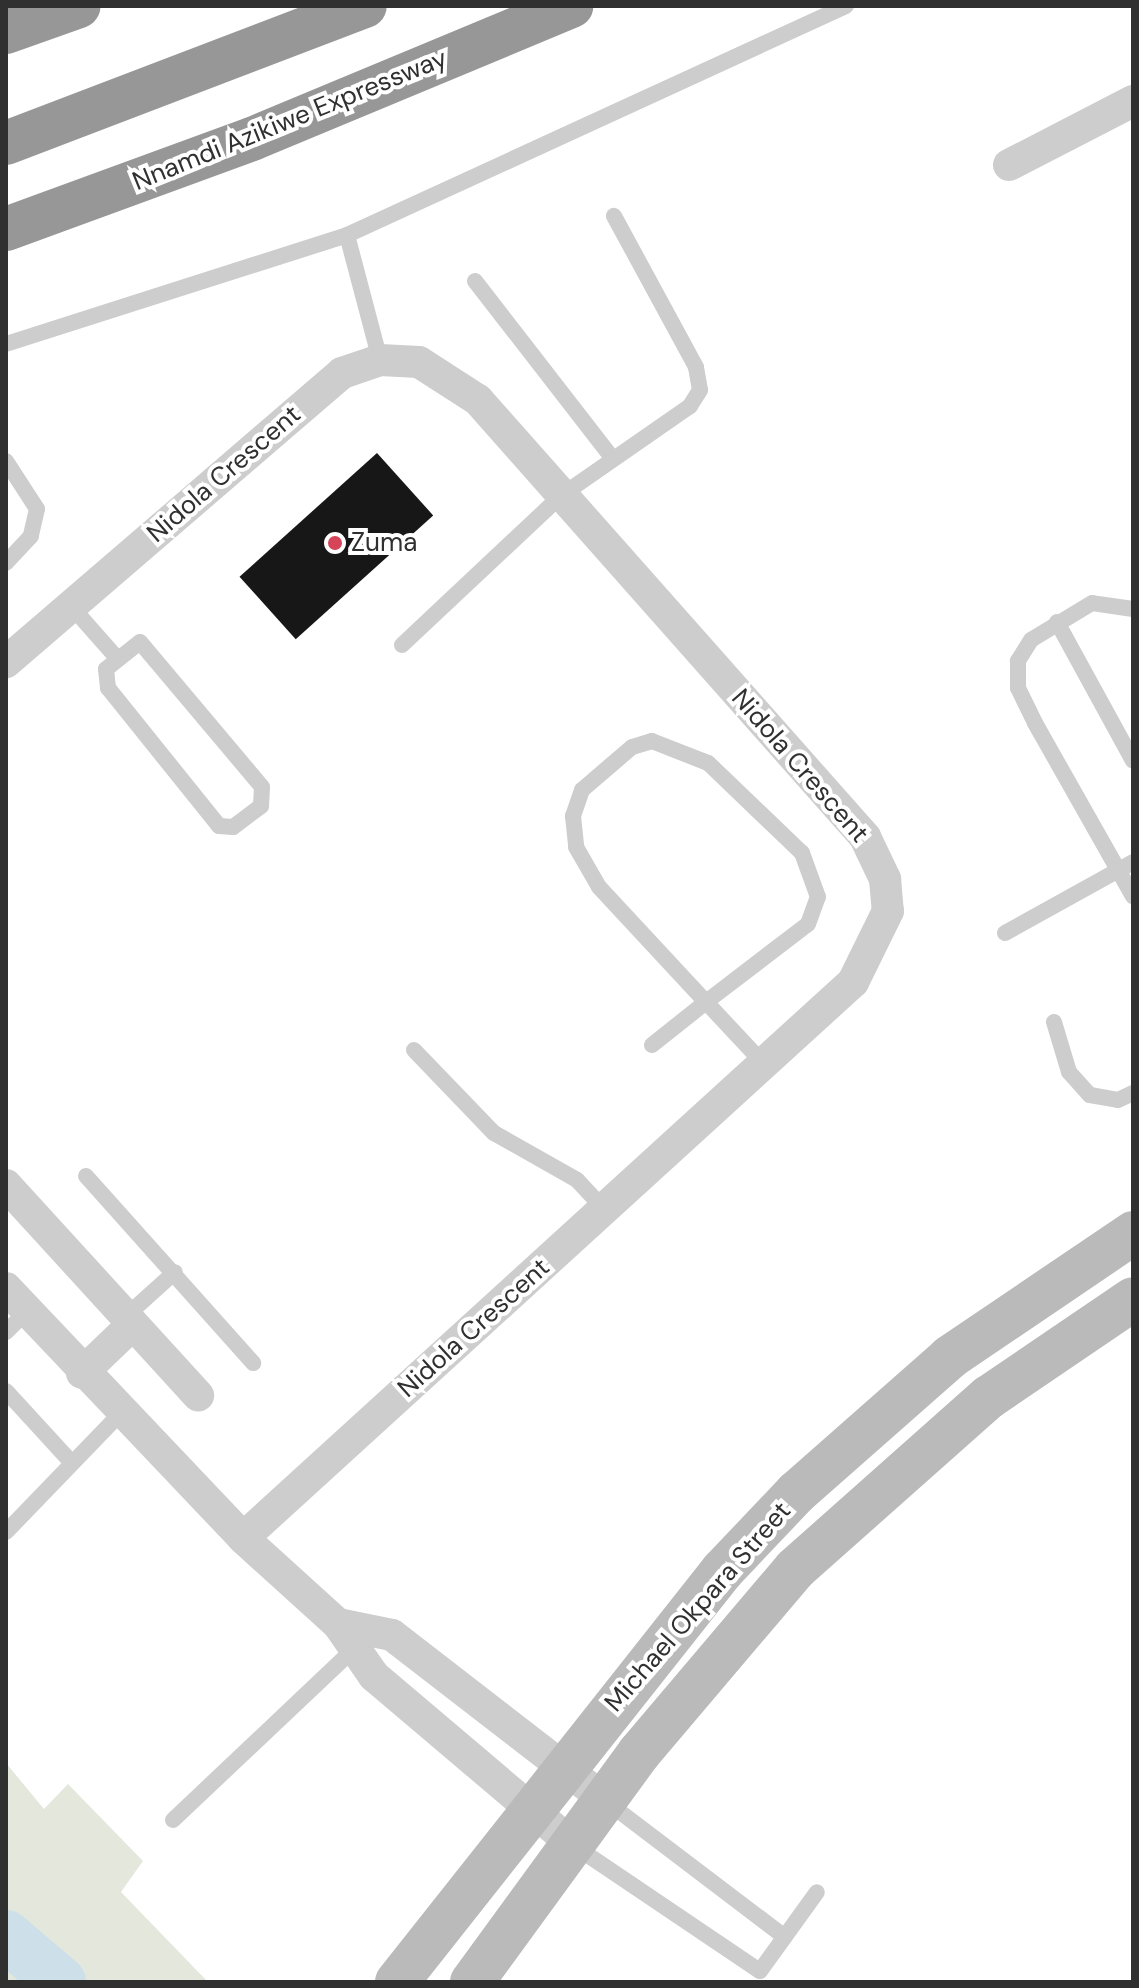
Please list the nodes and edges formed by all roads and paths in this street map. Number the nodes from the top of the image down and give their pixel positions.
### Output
1 (33, 6) edge
2 (79, 6) edge
3 (365, 6) edge
4 (571, 6) edge
5 (846, 6) edge
6 (6, 8) edge
7 (6, 32) edge
8 (1133, 101) edge
9 (6, 143) edge
10 (1009, 165) dead end
11 (614, 216) dead end
12 (6, 229) edge
13 (347, 235) junction
14 (475, 281) dead end
15 (6, 344) edge
16 (380, 360) junction
17 (613, 459) junction
18 (6, 461) edge
19 (562, 495) junction
20 (6, 563) edge
21 (71, 606) junction
22 (1133, 609) edge
23 (1057, 622) junction
24 (402, 645) dead end
25 (117, 658) junction
26 (6, 662) edge
27 (1133, 761) edge
28 (1133, 862) edge
29 (1118, 871) junction
30 (1133, 896) edge
31 (1005, 933) dead end
32 (706, 1002) junction
33 (1054, 1022) dead end
34 (652, 1045) dead end
35 (414, 1050) dead end
36 (764, 1064) junction
37 (1133, 1093) edge
38 (86, 1176) dead end
39 (6, 1185) edge
40 (604, 1209) junction
41 (1133, 1233) edge
42 (175, 1272) junction
43 (1133, 1299) edge
44 (13, 1310) edge
45 (128, 1321) junction
46 (253, 1363) dead end
47 (82, 1373) junction
48 (6, 1391) edge
49 (198, 1395) dead end
50 (121, 1413) junction
51 (71, 1462) junction
52 (6, 1532) edge
53 (243, 1538) junction
54 (346, 1636) junction
55 (563, 1766) junction
56 (604, 1799) junction
57 (529, 1812) junction
58 (173, 1820) dead end
59 (573, 1845) junction
60 (817, 1892) dead end
61 (785, 1937) junction
62 (397, 1982) edge
63 (472, 1982) edge

1 - 6 highway
2 - 7 highway
3 - 9 highway
4 - 12 highway, Nnamdi Azikiwe Expressway
5 - 13 lane
8 - 10 street
11 - 17 lane
13 - 15 lane
13 - 16 lane
14 - 17 lane
16 - 19 street, Nidola Crescent
16 - 21 street, Nidola Crescent
17 - 19 lane
18 - 20 lane
19 - 24 lane
19 - 36 street, Nidola Crescent
21 - 25 lane
21 - 26 street, Nidola Crescent
22 - 23 lane
23 - 27 lane
23 - 29 lane
25 - 25 lane
28 - 29 lane
29 - 30 lane
29 - 31 lane
32 - 32 lane
32 - 34 lane
32 - 36 lane
33 - 37 lane
35 - 40 lane
36 - 40 street, Nidola Crescent
38 - 42 lane
39 - 45 street
40 - 53 street, Nidola Crescent
41 - 55 main road, Michael Okpara Street
42 - 45 lane
42 - 46 lane
43 - 56 main road, Michael Okpara Street
44 - 47 street
45 - 47 street
45 - 49 street
47 - 50 street
48 - 51 lane
50 - 51 lane
50 - 53 street
51 - 52 lane
53 - 54 street
54 - 55 street
54 - 57 street
54 - 58 lane
55 - 56 street
55 - 57 main road, Michael Okpara Street
56 - 59 main road, Michael Okpara Street
56 - 61 lane
57 - 59 street
57 - 62 main road, Michael Okpara Street
59 - 61 lane
59 - 63 main road, Michael Okpara Street
60 - 61 lane

